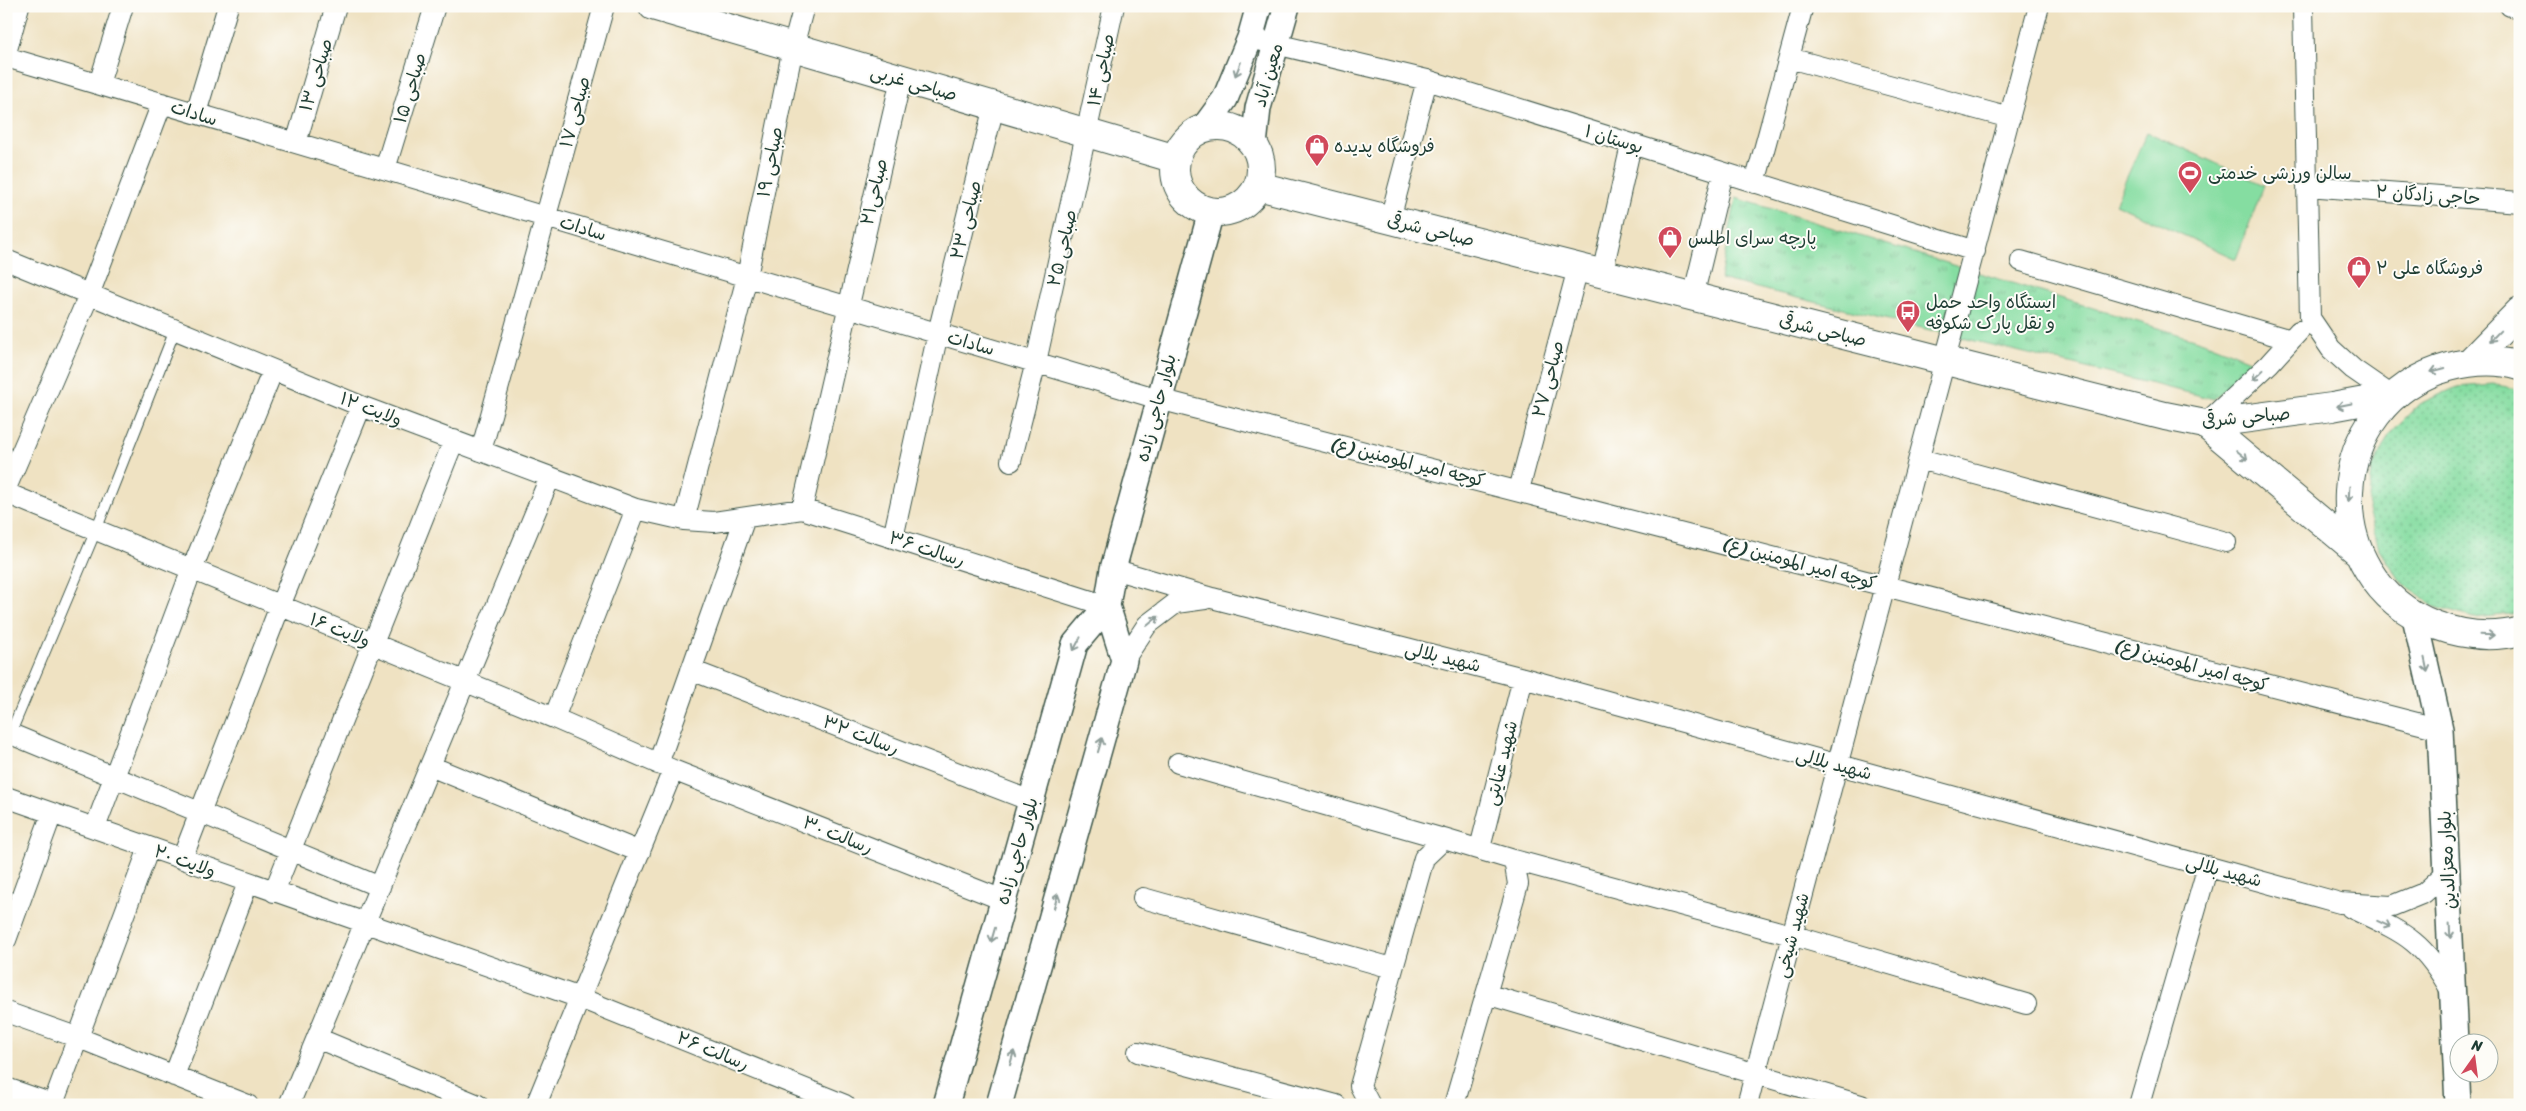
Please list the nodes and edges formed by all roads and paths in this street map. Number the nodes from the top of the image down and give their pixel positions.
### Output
1 (19, 6) edge
2 (123, 6) edge
3 (228, 6) edge
4 (336, 6) edge
5 (435, 6) edge
6 (604, 6) edge
7 (804, 6) edge
8 (1114, 6) edge
9 (1259, 6) edge
10 (1287, 6) edge
11 (1803, 6) edge
12 (2039, 6) edge
13 (2303, 6) edge
14 (2510, 6) edge
15 (665, 8) edge
16 (2520, 8) edge
17 (1250, 38) junction
18 (1276, 46) junction
19 (793, 47) junction
20 (6, 53) edge
21 (6, 57) edge
22 (1789, 58) junction
23 (901, 79) junction
24 (1427, 80) junction
25 (99, 84) junction
26 (162, 103) junction
27 (994, 106) junction
28 (196, 114) junction
29 (2010, 118) junction
30 (1203, 129) junction
31 (1088, 133) junction
32 (296, 143) junction
33 (1254, 145) junction
34 (1631, 145) junction
35 (1176, 159) junction
36 (385, 169) junction
37 (1723, 173) junction
38 (1756, 182) junction
39 (1258, 186) junction
40 (2307, 186) junction
41 (2520, 202) edge
42 (1211, 212) junction
43 (546, 217) junction
44 (1390, 220) junction
45 (1975, 251) junction
46 (6, 260) edge
47 (2021, 261) dead end
48 (1590, 271) junction
49 (747, 277) junction
50 (89, 295) junction
51 (1693, 297) junction
52 (847, 306) junction
53 (2520, 311) edge
54 (2310, 318) junction
55 (174, 330) junction
56 (938, 333) junction
57 (2291, 340) junction
58 (1946, 361) junction
59 (1036, 362) junction
60 (2470, 362) junction
61 (2520, 366) edge
62 (274, 370) junction
63 (2392, 396) junction
64 (1159, 399) junction
65 (361, 406) junction
66 (2205, 424) junction
67 (454, 440) junction
68 (481, 451) junction
69 (1920, 459) junction
70 (1011, 461) dead end
71 (550, 477) junction
72 (6, 488) edge
73 (1519, 490) junction
74 (6, 493) edge
75 (636, 509) junction
76 (802, 509) junction
77 (745, 518) junction
78 (684, 520) junction
79 (96, 530) junction
80 (893, 538) junction
81 (2226, 542) dead end
82 (2358, 552) junction
83 (192, 569) junction
84 (1113, 569) junction
85 (1886, 586) junction
86 (1212, 598) junction
87 (280, 606) junction
88 (1107, 606) junction
89 (2415, 617) junction
90 (2520, 630) edge
91 (374, 644) junction
92 (1124, 660) junction
93 (691, 670) junction
94 (1522, 678) junction
95 (466, 681) junction
96 (554, 718) junction
97 (2440, 730) junction
98 (8, 737) edge
99 (1178, 762) dead end
100 (1838, 765) junction
101 (430, 766) junction
102 (666, 767) junction
103 (114, 777) junction
104 (6, 797) edge
105 (1031, 801) junction
106 (200, 812) junction
107 (52, 813) junction
108 (95, 828) junction
109 (1444, 839) junction
110 (149, 848) junction
111 (1480, 848) junction
112 (291, 851) junction
113 (640, 852) junction
114 (182, 859) junction
115 (1514, 860) junction
116 (2208, 866) junction
117 (2448, 871) junction
118 (248, 883) junction
119 (380, 887) junction
120 (274, 892) junction
121 (1143, 898) dead end
122 (1003, 900) junction
123 (2340, 903) junction
124 (364, 924) junction
125 (1791, 935) junction
126 (6, 940) edge
127 (1392, 968) junction
128 (1486, 994) junction
129 (2453, 996) junction
130 (580, 998) junction
131 (2026, 1004) dead end
132 (6, 1012) edge
133 (79, 1038) junction
134 (317, 1038) junction
135 (1138, 1052) dead end
136 (1755, 1074) junction
137 (174, 1076) junction
138 (6, 1088) edge
139 (54, 1104) edge
140 (248, 1105) edge
141 (289, 1105) edge
142 (478, 1105) edge
143 (536, 1105) edge
144 (845, 1105) edge
145 (946, 1105) edge
146 (999, 1105) edge
147 (1336, 1105) edge
148 (1370, 1105) edge
149 (1454, 1105) edge
150 (1747, 1105) edge
151 (1861, 1105) edge
152 (2139, 1105) edge
153 (2458, 1105) edge

1 - 20 street
2 - 25 street
3 - 28 street
4 - 32 street, صباحی ۱۳
5 - 36 street, صباحی ۱۵
6 - 43 street, صباحی ۱۷
7 - 19 street, صباحی ۱۹
8 - 31 street, صباحی ۱۴
9 - 17 street, معین آباد
10 - 18 street, معین آباد
11 - 22 street
12 - 29 street, شهید شیخی
13 - 40 street
14 - 16 street
15 - 19 main road, صباحی غربی
17 - 18 street, بوستان ۱
17 -> 30 street, معین آباد
18 - 24 street, بوستان ۱
18 - 33 street, معین آباد
19 - 23 main road, صباحی غربی
19 - 49 street, صباحی ۱۹
21 - 25 street, سادات
22 - 29 street
22 - 38 street
23 - 27 main road, صباحی غربی
23 - 52 street, صباحی۲۱
24 - 34 street, بوستان ۱
24 - 44 street
25 - 26 street, سادات
26 - 28 street, سادات
26 - 50 street
27 - 31 main road, صباحی غربی
27 - 56 street, صباحی ۲۳
28 - 32 street, سادات
29 - 45 street, شهید شیخی
30 - 33 main road
30 - 35 main road
31 - 35 main road, صباحی غربی
31 - 59 street, صباحی ۲۵
32 - 36 street, سادات
33 - 39 main road
34 - 37 street, بوستان ۱
34 - 48 street, صباحی ۲۷
35 - 42 main road
36 - 43 street, سادات
37 - 38 street, بوستان ۱
37 - 51 street
38 - 45 street, بوستان ۱
39 - 42 main road
39 - 44 main road, صباحی شرقی
40 - 41 street, حاجی زادگان ۲
40 - 54 street
42 - 64 street, بلوار حاجی زاده
43 - 49 street, سادات
43 - 68 street, صباحی ۱۷
44 - 48 main road, صباحی شرقی
45 - 58 street, شهید شیخی
46 - 50 street, ولایت ۱۲
47 - 57 street
48 - 51 main road, صباحی شرقی
48 - 73 street, صباحی ۲۷
49 - 52 street, سادات
49 - 78 street, صباحی ۱۹
50 - 55 street, ولایت ۱۲
50 - 72 street
51 - 58 main road, صباحی شرقی
52 - 56 street, سادات
52 - 76 street, صباحی۲۱
53 -> 60 main road
54 - 57 street
54 - 63 street
55 - 62 street, ولایت ۱۲
55 - 79 lane
56 - 59 street, سادات
56 - 80 street, صباحی ۲۳
57 -> 66 street
58 - 66 main road, صباحی شرقی
58 - 69 street, شهید شیخی
59 - 64 street, سادات
59 - 70 street, صباحی ۲۵
60 - 61 main road
60 -> 63 main road
62 - 65 street, ولایت ۱۲
62 - 83 street
63 -> 66 main road, صباحی شرقی
63 -> 82 main road
64 - 73 street, کوچه امیر المومنین (ع)
64 - 84 street, بلوار حاجی زاده
65 - 67 street, ولایت ۱۲
65 - 87 street
66 -> 82 main road
67 - 68 street, ولایت ۱۲
67 - 91 street
68 - 71 street, ولایت ۱۲
69 - 81 street
69 - 85 street, شهید شیخی
71 - 75 street, ولایت ۱۲
71 - 95 street
73 - 85 street, کوچه امیر المومنین (ع)
74 - 79 street, ولایت ۱۶
75 - 78 street, ولایت ۱۲
75 - 96 street
76 - 77 street, رسالت ۳۶
76 - 80 street, رسالت ۳۶
77 - 78 street, ولایت ۱۲
77 - 93 street
79 - 83 street, ولایت ۱۶
79 - 98 lane
80 - 88 street, رسالت ۳۶
82 - 89 main road
83 - 87 street, ولایت ۱۶
83 - 103 street
84 - 86 street, شهید بلالی
84 - 88 street, بلوار حاجی زاده
85 - 97 street, کوچه امیر المومنین (ع)
85 - 100 street, شهید شیخی
92 -> 86 street
86 - 94 street, شهید بلالی
87 - 91 street, ولایت ۱۶
87 - 106 street
88 - 92 street, بلوار حاجی زاده
88 -> 105 street, بلوار حاجی زاده
89 -> 90 main road
89 -> 97 street, بلوار معزالدین
91 - 95 street, ولایت ۱۶
91 - 112 street
146 -> 92 street
93 - 102 street
93 - 105 street, رسالت ۳۲
94 - 100 street, شهید بلالی
94 - 111 street, شهید عنایتی
95 - 96 street, ولایت ۱۶
95 - 101 street
96 - 102 street, ولایت ۱۶
97 - 117 street, بلوار معزالدین
98 - 103 street
99 - 109 street
100 - 116 street, شهید بلالی
100 - 125 street, شهید شیخی
101 - 113 street
101 - 119 street
102 - 113 street
102 - 122 street, رسالت ۳۰
103 - 106 street
103 - 108 street
104 - 107 street, ولایت ۲۰
105 - 122 street, بلوار حاجی زاده
106 - 112 street
106 - 114 street
107 - 108 street, ولایت ۲۰
107 - 126 street
108 - 110 street, ولایت ۲۰
109 - 111 street
109 - 127 street
110 - 114 street, ولایت ۲۰
110 - 133 street
111 - 115 street
112 - 119 street
112 - 120 street
113 - 130 street
114 - 118 street, ولایت ۲۰
115 - 125 street
115 - 128 street
116 - 123 street, شهید بلالی
116 - 152 street
117 - 123 street, شهید بلالی
117 -> 129 street, بلوار معزالدین
118 - 120 street, ولایت ۲۰
118 - 137 street
119 - 124 street
120 - 124 street, ولایت ۲۰
121 - 127 street
122 -> 145 street, بلوار حاجی زاده
123 -> 129 street
124 - 130 street, رسالت ۲۶
124 - 134 street
125 - 131 street
125 - 136 street, شهید شیخی
127 - 148 street
128 - 136 street
128 - 149 street
129 - 153 street, بلوار معزالدین
130 - 143 street
130 - 144 street, رسالت ۲۶
132 - 133 street
133 - 137 street
133 - 139 street
134 - 141 street
134 - 142 street
135 - 147 street
136 - 150 street, شهید شیخی
136 - 151 street
137 - 140 street
138 - 139 street

